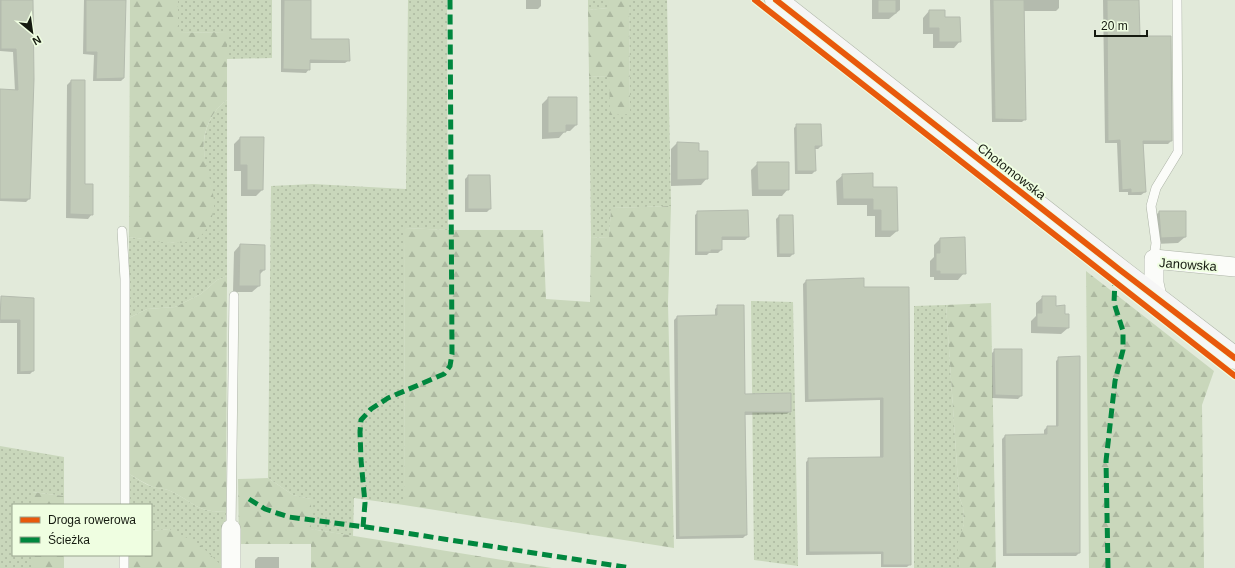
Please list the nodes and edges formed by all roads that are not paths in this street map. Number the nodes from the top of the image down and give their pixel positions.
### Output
1 (776, 0) edge
2 (1177, 0) edge
3 (122, 231) dead end
4 (1154, 259) junction
5 (1235, 267) edge
6 (234, 296) dead end
7 (1157, 297) junction
8 (1235, 358) edge
9 (125, 504) edge
10 (230, 529) joint
11 (124, 556) edge
12 (124, 568) edge
13 (231, 568) edge

1 - 7 street, Chotomowska
2 - 4 lane
3 - 9 lane
4 - 5 street, Janowska
4 - 7 street, Janowska
6 - 10 lane
7 - 8 street, Chotomowska
10 - 13 street
11 - 12 lane

